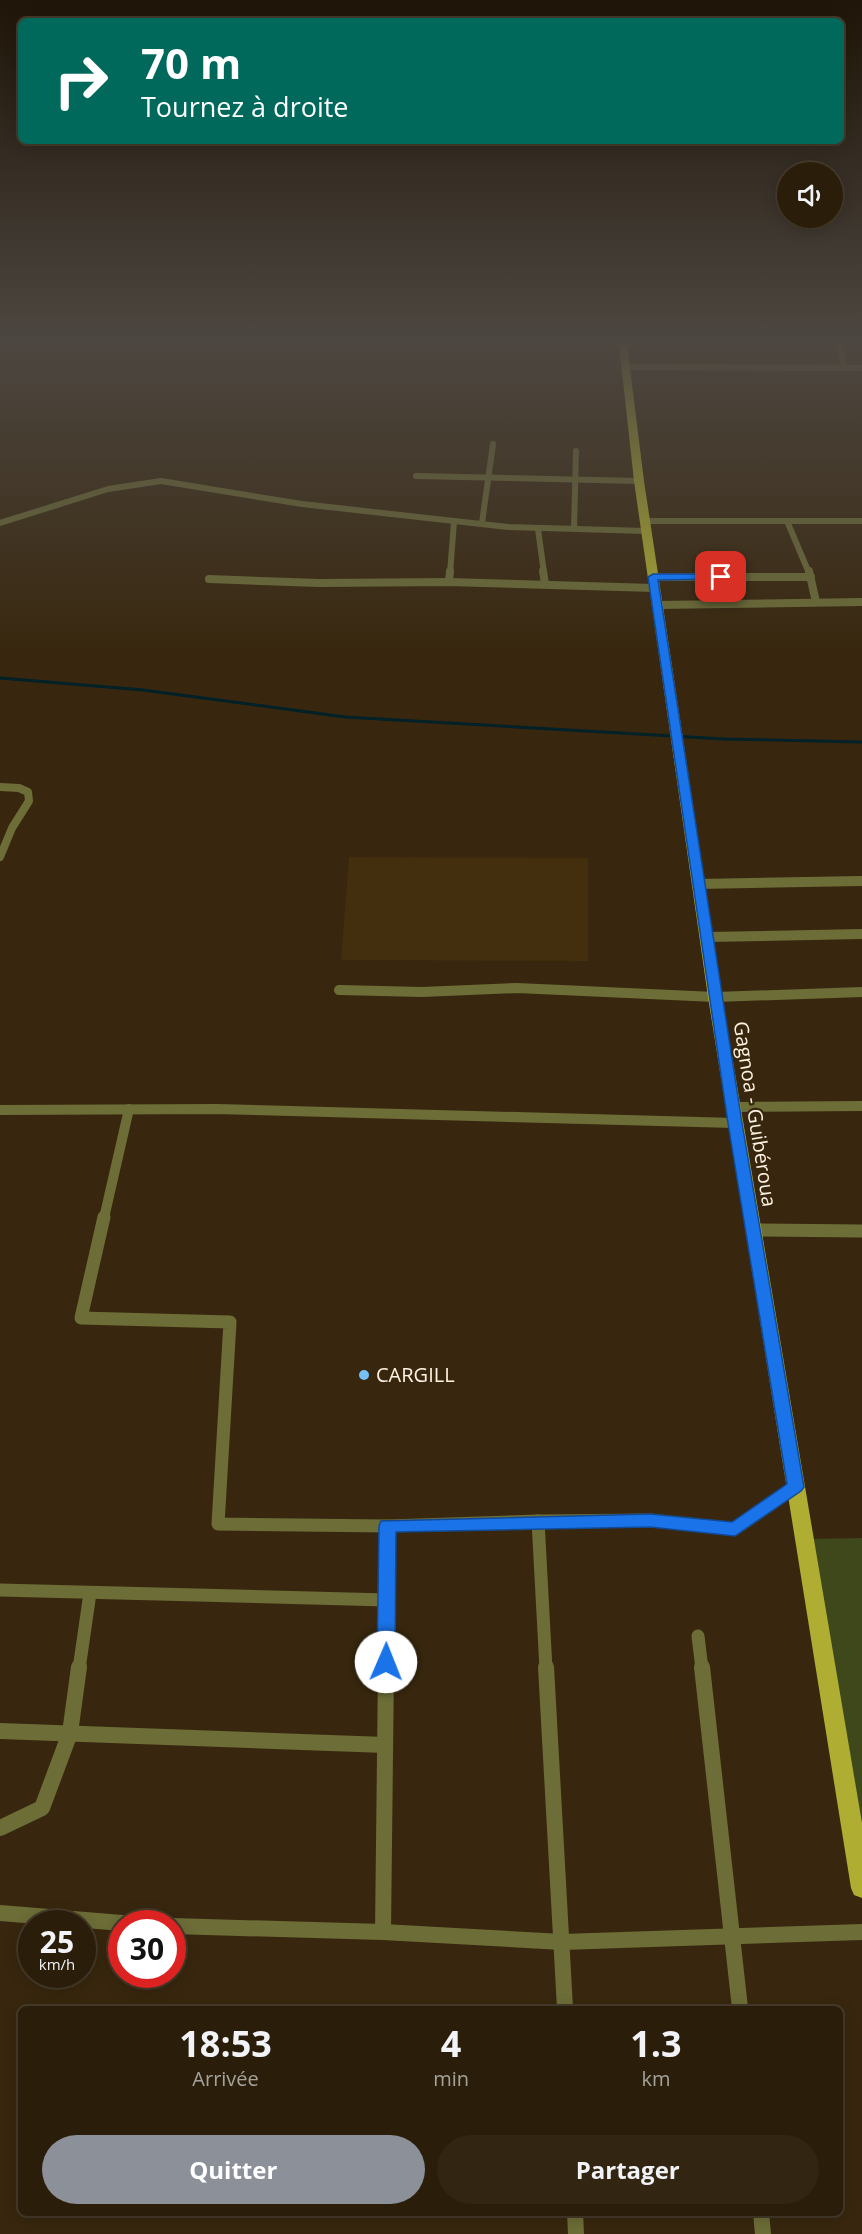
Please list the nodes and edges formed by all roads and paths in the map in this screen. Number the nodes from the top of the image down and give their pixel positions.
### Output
1 (493, 448) edge
2 (635, 448) edge
3 (576, 451) dead end
4 (416, 476) dead end
5 (490, 476) junction
6 (575, 478) junction
7 (639, 481) junction
8 (787, 521) junction
9 (862, 521) edge
10 (454, 522) junction
11 (0, 523) edge
12 (482, 523) junction
13 (645, 526) junction
14 (538, 529) junction
15 (574, 529) junction
16 (811, 577) junction
17 (209, 579) dead end
18 (449, 582) junction
19 (544, 584) junction
20 (655, 590) junction
21 (816, 602) junction
22 (862, 602) edge
23 (0, 787) edge
24 (0, 828) edge
25 (12, 828) junction
26 (0, 857) edge
27 (862, 882) edge
28 (698, 884) junction
29 (862, 934) edge
30 (706, 937) junction
31 (339, 990) dead end
32 (862, 992) edge
33 (715, 997) junction
34 (862, 1106) edge
35 (129, 1109) junction
36 (0, 1110) edge
37 (734, 1115) junction
38 (753, 1230) junction
39 (862, 1231) edge
40 (796, 1487) junction
41 (538, 1521) junction
42 (387, 1526) junction
43 (0, 1590) edge
44 (90, 1593) junction
45 (387, 1600) junction
46 (698, 1636) dead end
47 (0, 1731) edge
48 (70, 1733) junction
49 (385, 1745) junction
50 (0, 1828) edge
51 (862, 1888) edge
52 (0, 1913) edge
53 (108, 1922) edge
54 (186, 1926) edge
55 (383, 1932) junction
56 (862, 1932) edge
57 (732, 1936) junction
58 (562, 1942) junction
59 (565, 2006) edge
60 (740, 2006) edge
61 (575, 2216) edge
62 (761, 2216) edge
63 (576, 2234) edge
64 (763, 2234) edge

1 - 5 street
2 - 7 main road, Gagnoa - Guibéroua
3 - 6 street
4 - 5 street
5 - 6 street
5 - 12 street
6 - 7 street
6 - 15 street
7 - 13 main road, Gagnoa - Guibéroua
8 - 9 street
8 - 13 street
8 - 16 street
10 - 11 street
10 - 12 street
10 - 18 street
12 - 14 street
13 - 15 street
13 - 20 main road, Gagnoa - Guibéroua
14 - 15 street
14 - 19 street
16 - 20 street
16 - 21 street
17 - 18 street
18 - 19 street
19 - 20 street
20 - 21 street
20 - 28 main road, Gagnoa - Guibéroua
21 - 22 street
23 - 25 street
24 - 25 street
25 - 26 street
27 - 28 street
28 - 30 main road, Gagnoa - Guibéroua
29 - 30 street
30 - 33 main road, Gagnoa - Guibéroua
31 - 33 street
32 - 33 street
33 - 37 main road, Gagnoa - Guibéroua
34 - 37 street
35 - 36 street
35 - 37 street
35 - 42 street
37 - 38 main road, Gagnoa - Guibéroua
38 - 39 street
38 - 40 main road, Gagnoa - Guibéroua
40 - 41 street
40 - 51 main road, Gagnoa - Guibéroua
41 - 42 street
41 - 58 street
42 - 45 street
43 - 44 street
44 - 45 street
44 - 48 street
45 - 49 street
46 - 57 street
47 - 48 street
48 - 49 street
48 - 50 street
49 - 55 street
52 - 53 street
54 - 55 street
55 - 58 street
56 - 57 street
57 - 58 street
57 - 60 street
58 - 59 street
61 - 63 street
62 - 64 street

